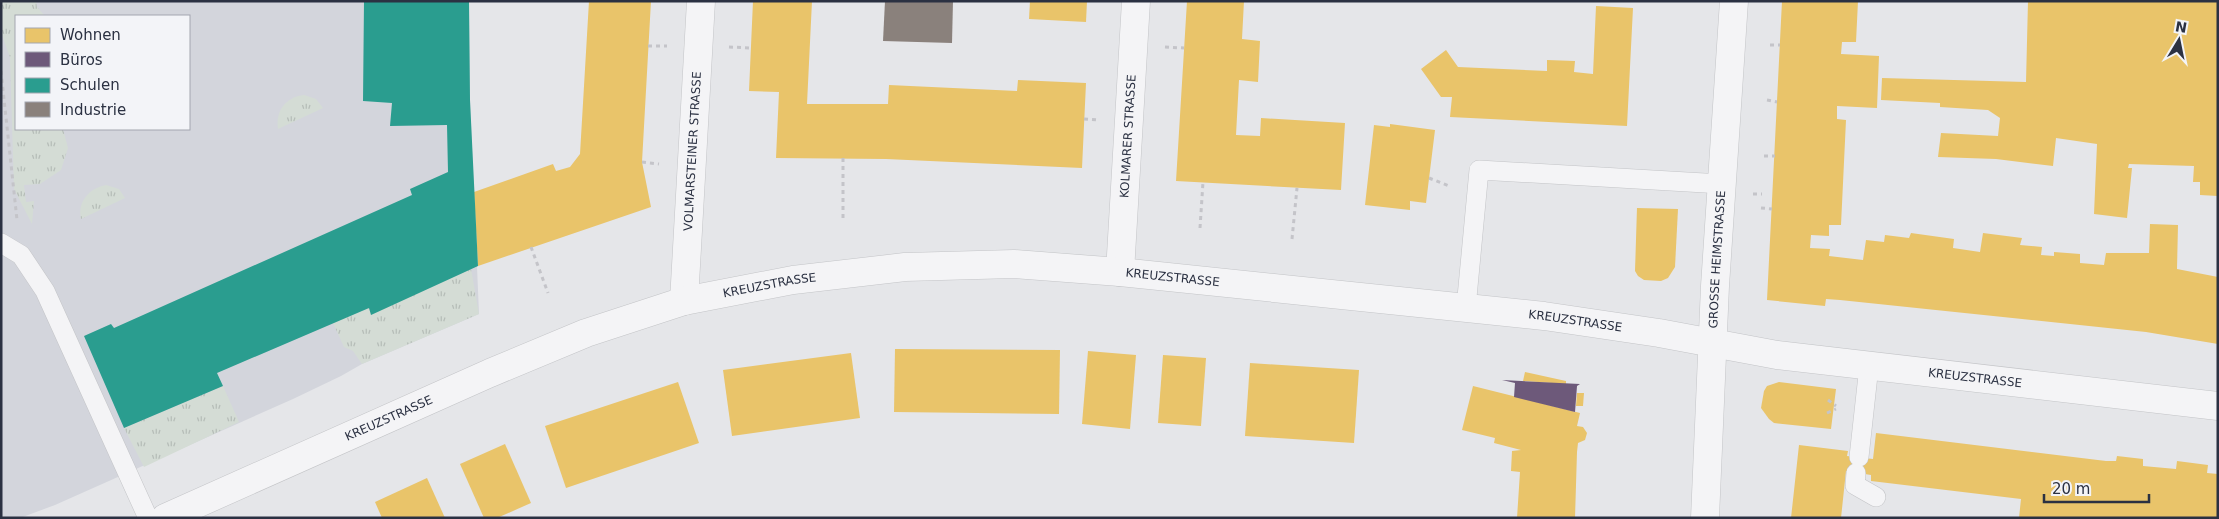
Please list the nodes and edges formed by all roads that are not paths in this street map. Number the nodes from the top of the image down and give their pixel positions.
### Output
1 (702, 1) edge
2 (1136, 1) edge
3 (1734, 1) edge
4 (1722, 184) junction
5 (1, 243) edge
6 (1120, 272) junction
7 (684, 301) junction
8 (1466, 308) junction
9 (1712, 342) junction
10 (1869, 366) junction
11 (2218, 406) edge
12 (1876, 498) dead end
13 (148, 518) edge
14 (165, 518) edge
15 (1705, 518) edge

1 - 7 street, VOLMARSTEINER STRASSE
2 - 6 street, KOLMARER STRASSE
3 - 4 street, GROSSE HEIMSTRASSE
4 - 8 lane
4 - 9 street, GROSSE HEIMSTRASSE
5 - 13 lane
6 - 7 street, KREUZSTRASSE
6 - 8 street, KREUZSTRASSE
7 - 14 street, KREUZSTRASSE
8 - 9 street, KREUZSTRASSE
9 - 10 street, KREUZSTRASSE
9 - 15 street, GROSSE HEIMSTRASSE
10 - 11 street, KREUZSTRASSE
10 - 12 lane

